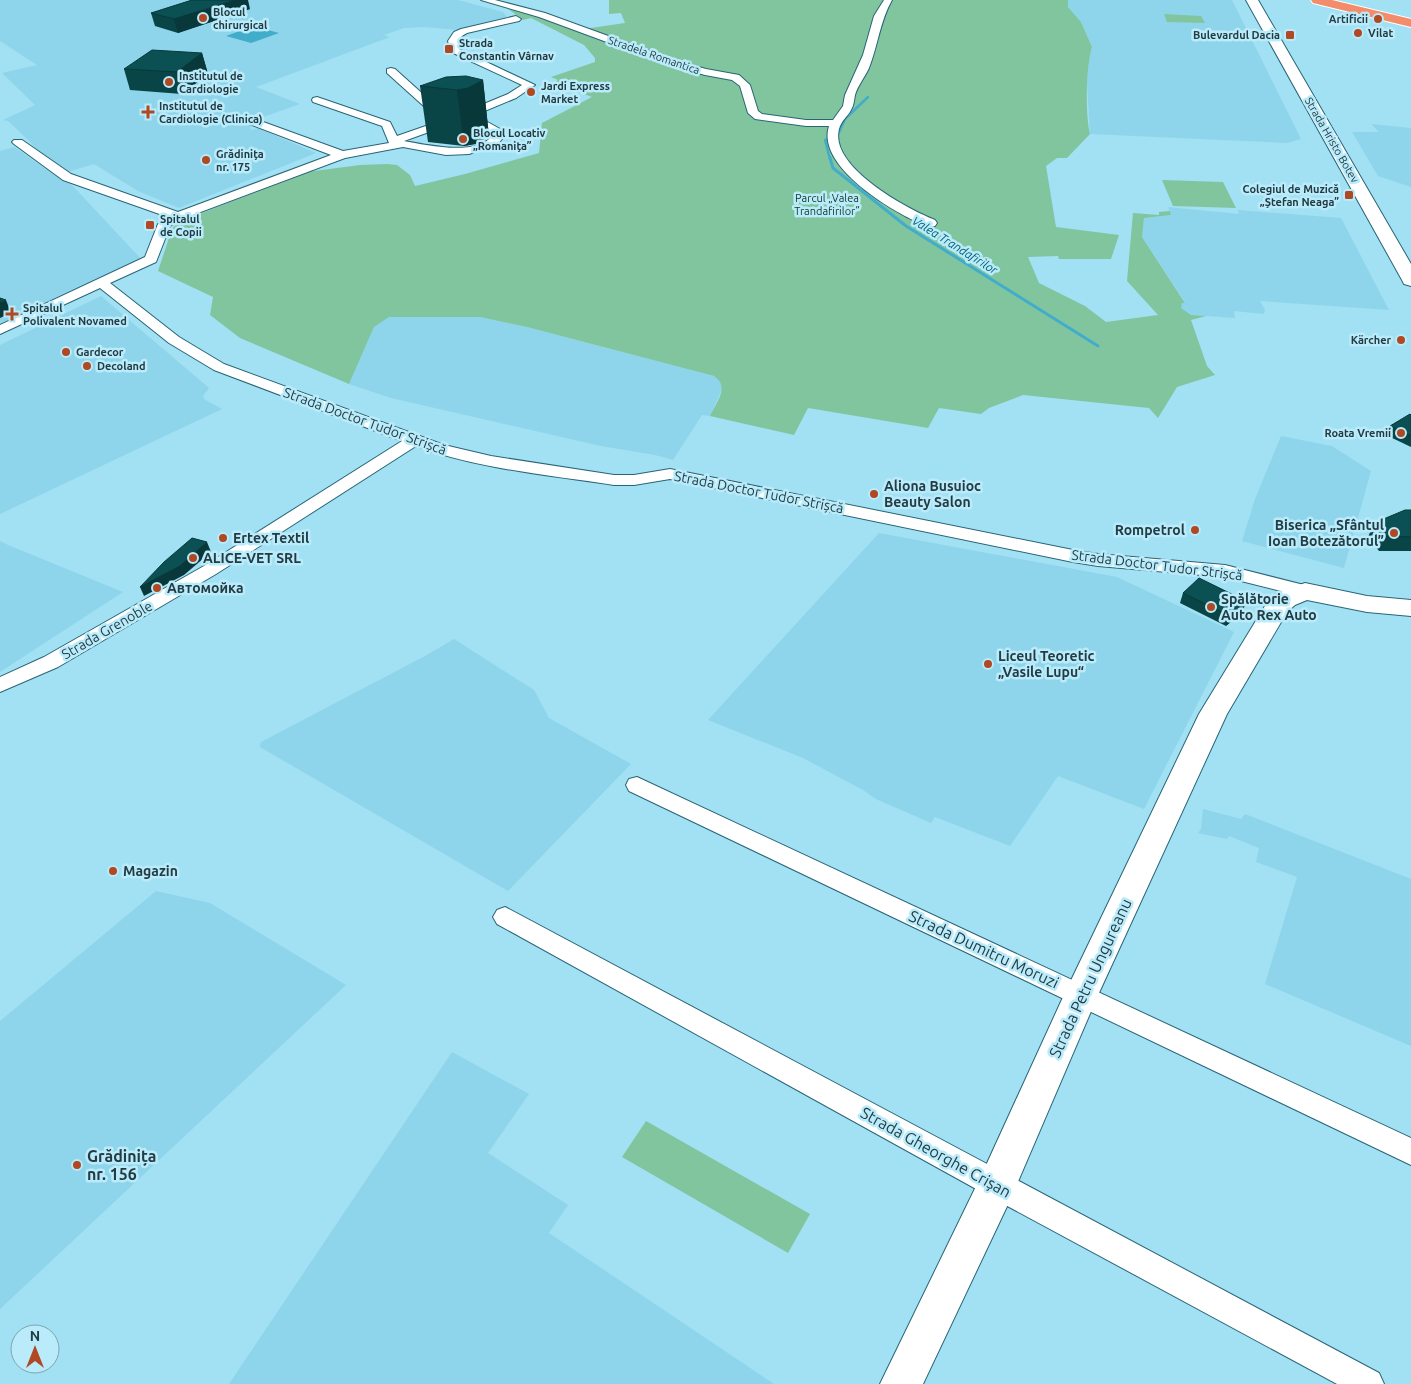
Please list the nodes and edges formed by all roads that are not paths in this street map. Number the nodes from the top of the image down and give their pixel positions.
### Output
1 (888, 0) edge
2 (1252, 0) edge
3 (1317, 0) edge
4 (1344, 0) edge
5 (480, 1) edge
6 (1411, 16) edge
7 (1411, 23) edge
8 (390, 71) dead end
9 (317, 100) dead end
10 (466, 115) junction
11 (251, 121) dead end
12 (835, 124) junction
13 (18, 142) dead end
14 (395, 143) junction
15 (342, 155) junction
16 (178, 216) junction
17 (931, 224) dead end
18 (1411, 280) edge
19 (100, 283) junction
20 (0, 330) edge
21 (414, 441) junction
22 (1305, 591) junction
23 (1411, 608) edge
24 (0, 686) edge
25 (637, 785) dead end
26 (505, 917) dead end
27 (1081, 995) junction
28 (1411, 1152) edge
29 (997, 1185) junction
30 (901, 1384) edge
31 (1368, 1384) edge

1 - 12 street
2 - 18 main road, Strada Hristo Botev
3 - 7 highway
4 - 6 highway
5 - 10 street
5 - 12 street, Stradela Romantica
8 - 10 street
9 - 14 street
10 - 14 street
10 - 14 street
11 - 15 street
12 - 17 street
13 - 16 street
14 - 15 street
15 - 16 street
16 - 19 street
19 - 20 street
19 - 21 street, Strada Doctor Tudor Strișcă
21 - 22 street, Strada Doctor Tudor Strișcă
21 - 24 street, Strada Grenoble
22 - 23 main road, Strada Doctor Tudor Strișcă
22 - 27 main road, Strada Petru Ungureanu
25 - 27 street, Strada Dumitru Moruzi
26 - 29 street, Strada Gheorghe Crișan
27 - 28 street, Strada Dumitru Moruzi
27 - 29 main road, Strada Petru Ungureanu
29 - 30 main road, Strada Petru Ungureanu
29 - 31 street, Strada Gheorghe Crișan

